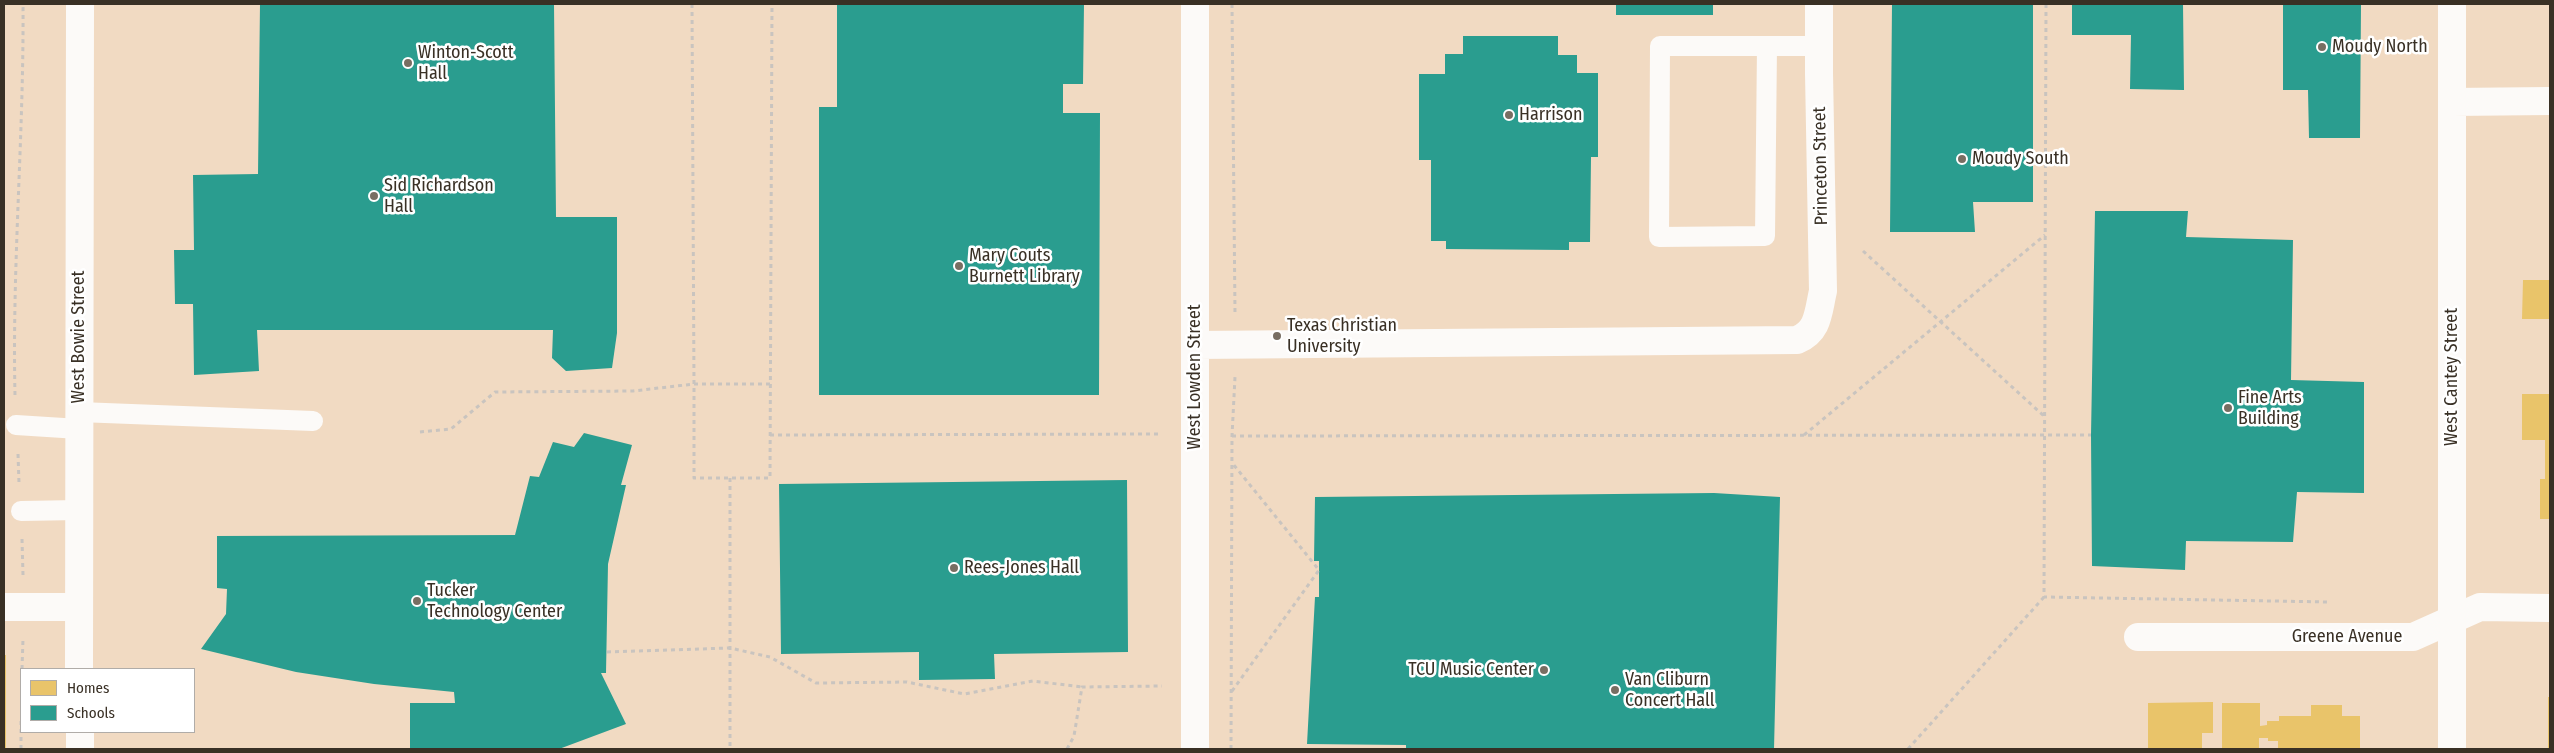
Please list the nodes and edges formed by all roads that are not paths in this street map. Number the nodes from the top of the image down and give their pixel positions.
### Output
1 (80, 4) edge
2 (1194, 4) edge
3 (1820, 4) edge
4 (2452, 4) edge
5 (1767, 46) junction
6 (1819, 46) junction
7 (2550, 101) edge
8 (2452, 102) junction
9 (1195, 345) junction
10 (78, 421) junction
11 (313, 421) dead end
12 (16, 425) road end
13 (78, 510) junction
14 (21, 511) road end
15 (14, 607) edge
16 (78, 608) junction
17 (2550, 608) edge
18 (2451, 622) junction
19 (2138, 637) dead end
20 (79, 668) edge
21 (80, 733) edge
22 (80, 749) edge
23 (1194, 749) edge
24 (2452, 749) edge

1 - 10 street, West Bowie Street
2 - 9 street, West Lowden Street
3 - 6 street, Princeton Street
4 - 8 street, West Cantey Street
5 - 5 lane
5 - 6 lane
6 - 9 street, Princeton Street
7 - 8 street
8 - 18 street, West Cantey Street
9 - 23 street, West Lowden Street
10 - 11 lane
10 - 12 lane
10 - 13 street, West Bowie Street
13 - 14 lane
13 - 16 street, West Bowie Street
15 - 16 street
16 - 20 street, West Bowie Street
17 - 18 street, Greene Avenue
18 - 19 street, Greene Avenue
18 - 24 street, West Cantey Street
21 - 22 street

